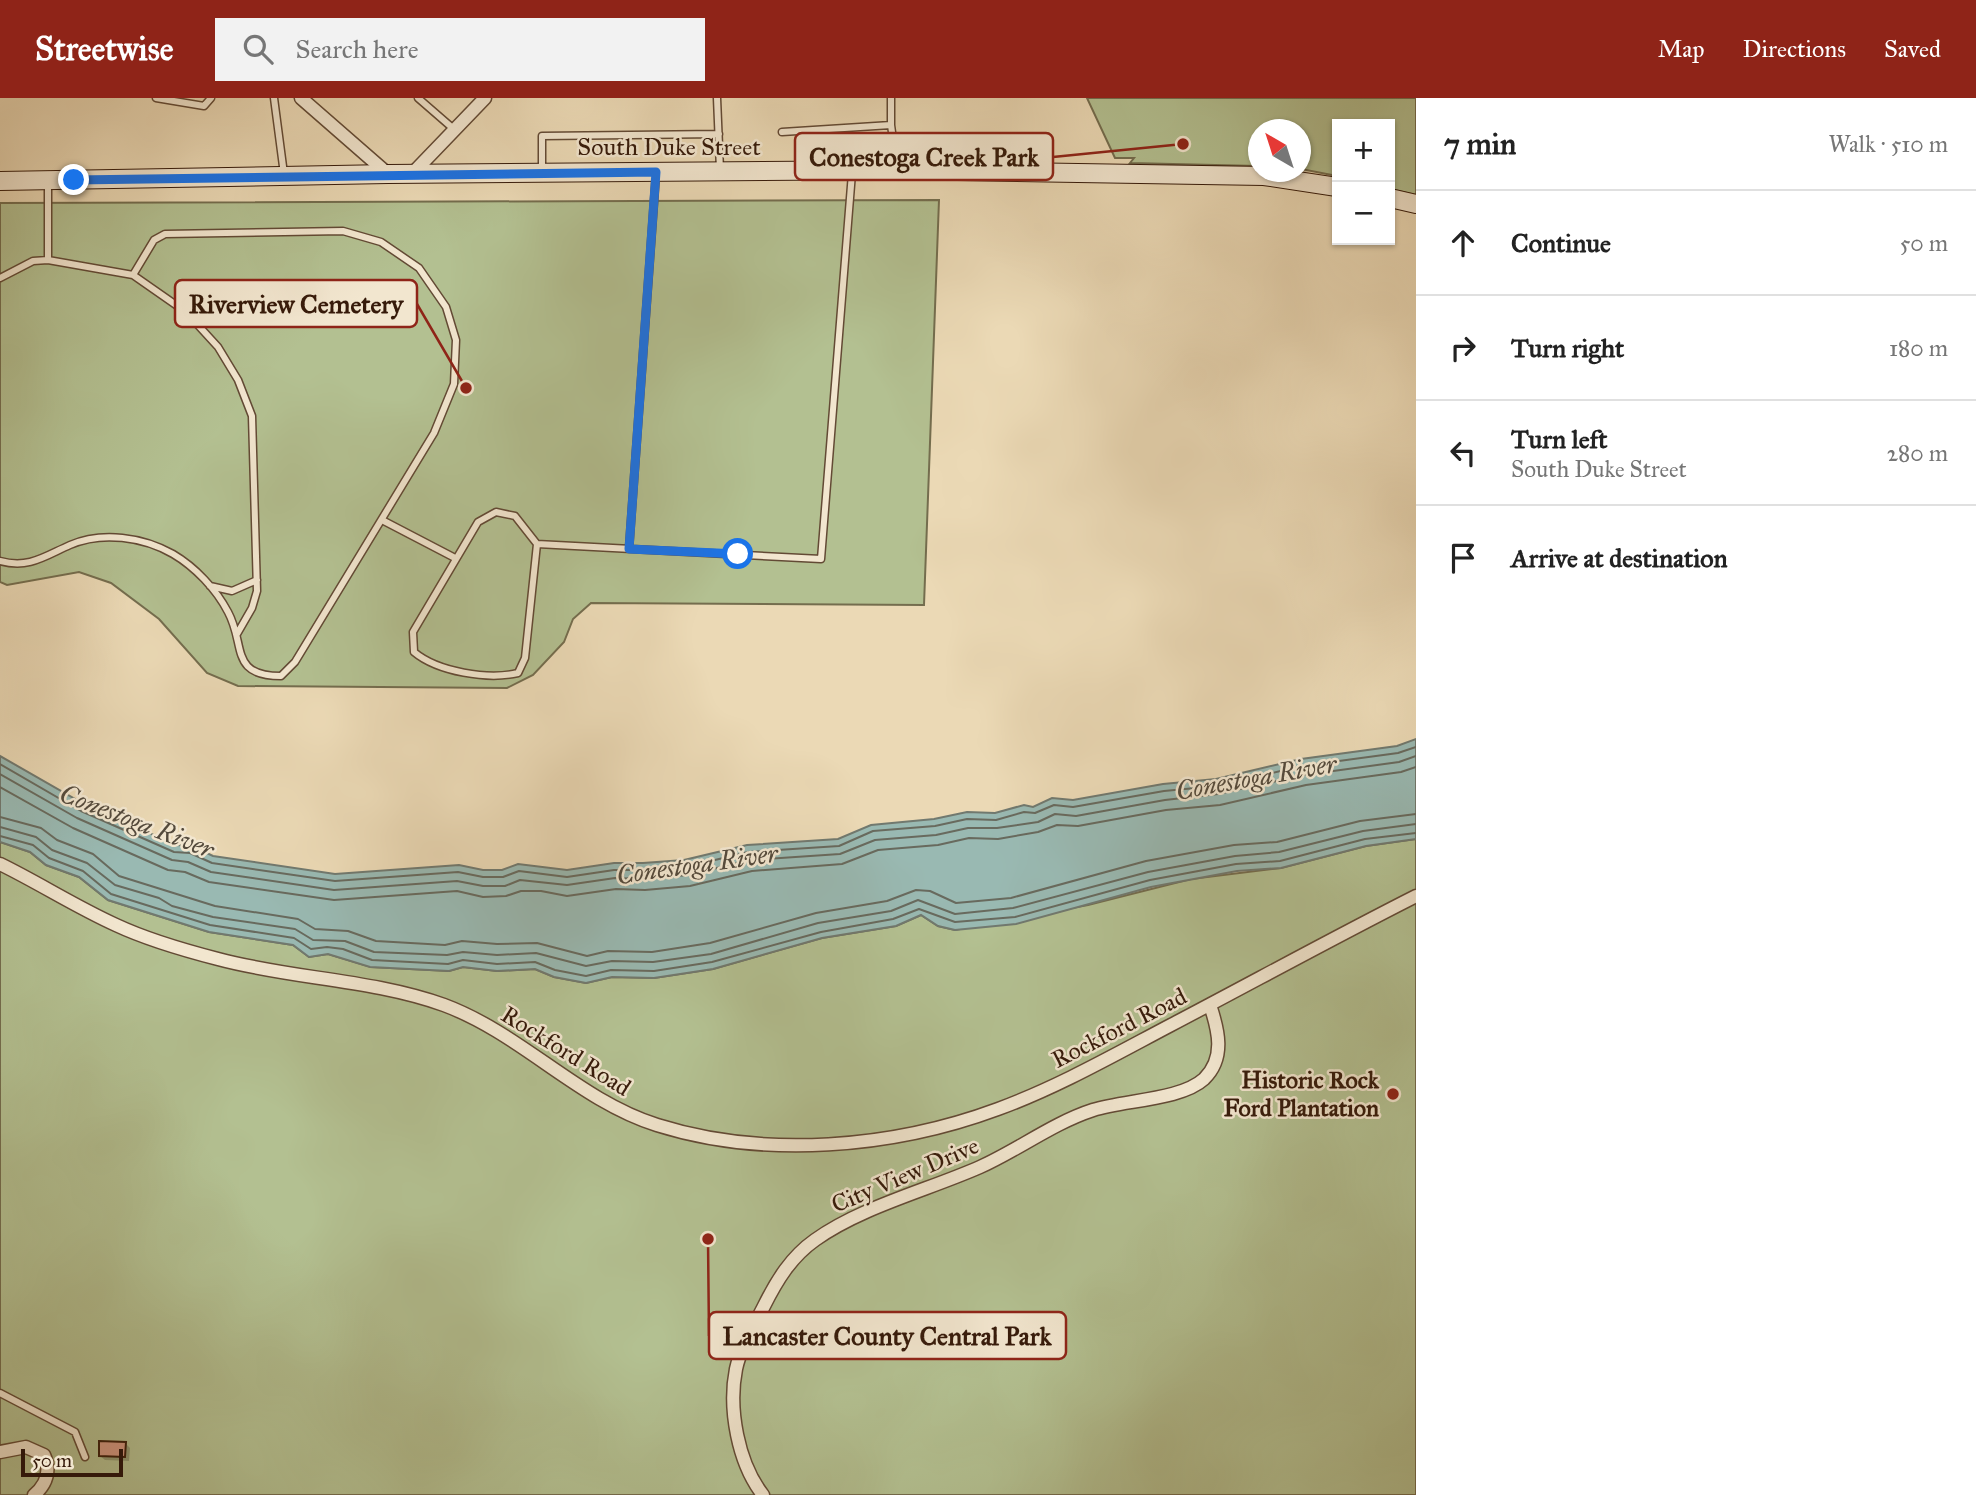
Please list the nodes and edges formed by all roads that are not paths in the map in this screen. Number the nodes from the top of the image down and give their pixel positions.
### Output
1 (156, 98) edge
2 (211, 98) edge
3 (274, 98) edge
4 (301, 98) edge
5 (418, 98) edge
6 (485, 98) edge
7 (717, 98) edge
8 (891, 98) edge
9 (891, 125) junction
10 (456, 132) junction
11 (782, 132) dead end
12 (719, 134) junction
13 (898, 170) junction
14 (852, 171) junction
15 (656, 172) junction
16 (720, 172) junction
17 (542, 173) junction
18 (388, 174) junction
19 (412, 174) junction
20 (284, 176) junction
21 (48, 180) junction
22 (0, 181) edge
23 (1332, 186) edge
24 (1395, 199) edge
25 (1416, 204) edge
26 (48, 260) junction
27 (133, 275) junction
28 (0, 278) edge
29 (382, 520) junction
30 (537, 544) junction
31 (629, 549) junction
32 (455, 558) junction
33 (0, 561) edge
34 (257, 580) junction
35 (208, 585) junction
36 (237, 634) junction
37 (0, 864) edge
38 (1416, 896) edge
39 (1210, 1004) junction
40 (0, 1393) edge
41 (0, 1451) edge
42 (85, 1457) dead end
43 (34, 1495) edge
44 (763, 1495) edge

1 - 2 lane
3 - 20 lane
4 - 18 street
5 - 10 lane
6 - 10 street
7 - 12 lane
8 - 9 lane
9 - 11 lane
9 - 13 lane
10 - 19 street
12 - 16 lane
12 - 17 lane
13 - 14 main road, South Duke Street
13 - 23 main road, South Duke Street
14 - 16 main road, South Duke Street
14 - 31 lane
15 - 16 main road, South Duke Street
15 - 17 main road, South Duke Street
15 - 31 lane
17 - 19 main road, South Duke Street
18 - 19 main road, South Duke Street
18 - 20 main road, South Duke Street
20 - 21 main road, South Duke Street
21 - 22 main road, South Duke Street
21 - 26 lane
24 - 25 main road
26 - 27 lane
26 - 28 lane
27 - 29 lane
27 - 34 lane
29 - 32 lane
29 - 36 lane
30 - 31 lane
30 - 32 lane
30 - 32 lane
33 - 35 lane
34 - 35 lane
34 - 36 lane
35 - 36 lane
37 - 39 street, Rockford Road
38 - 39 street, Rockford Road
39 - 44 street, City View Drive
40 - 42 lane
41 - 43 street

